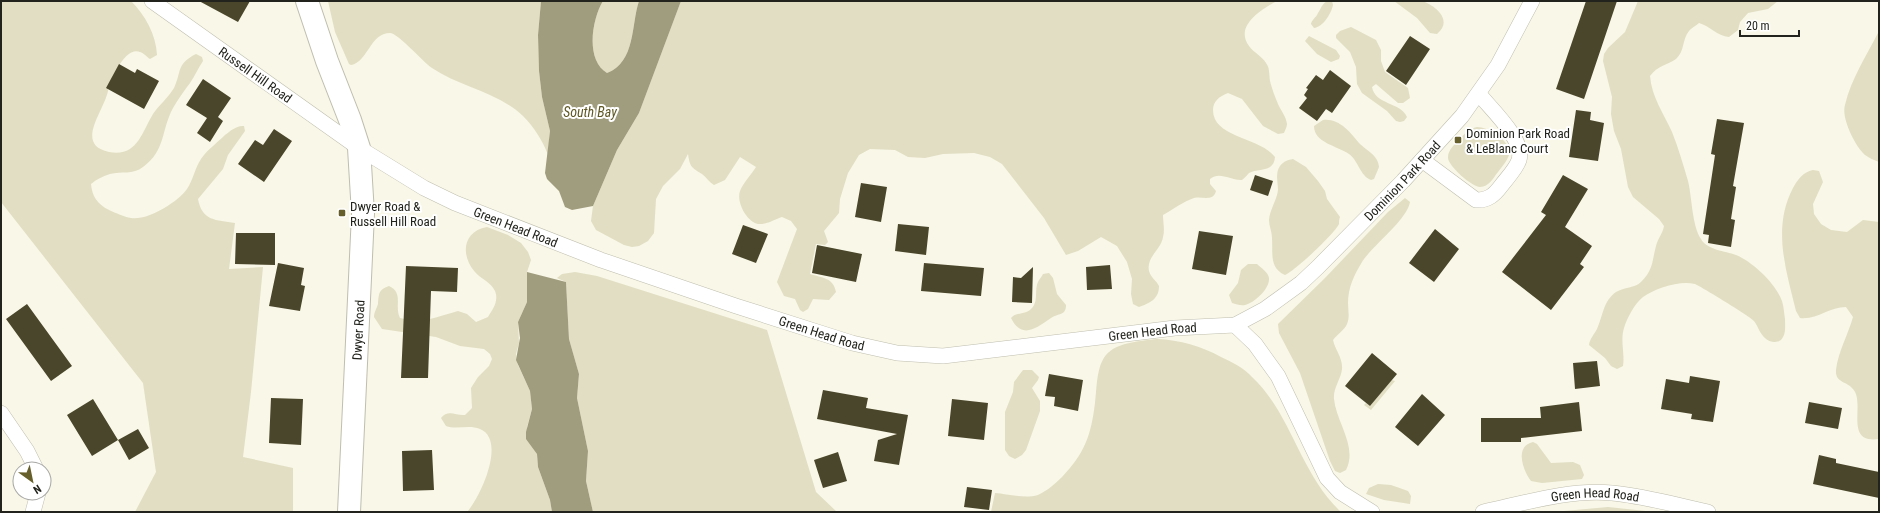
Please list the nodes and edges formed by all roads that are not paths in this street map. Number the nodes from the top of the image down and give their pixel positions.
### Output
1 (152, 1) edge
2 (307, 1) edge
3 (1532, 1) edge
4 (1479, 94) junction
5 (359, 148) junction
6 (1422, 160) junction
7 (1235, 325) junction
8 (1, 413) edge
9 (32, 461) edge
10 (36, 501) edge
11 (33, 512) edge
12 (349, 512) edge
13 (1372, 512) edge
14 (1483, 512) edge
15 (1708, 512) edge

1 - 5 street, Russell Hill Road
2 - 5 street
3 - 4 street, Dominion Park Road
4 - 6 street, Dominion Park Road
4 - 6 street
5 - 7 street, Green Head Road
5 - 12 street, Dwyer Road
6 - 7 street, Dominion Park Road
7 - 13 street
8 - 9 street
10 - 11 street
14 - 15 street, Green Head Road

